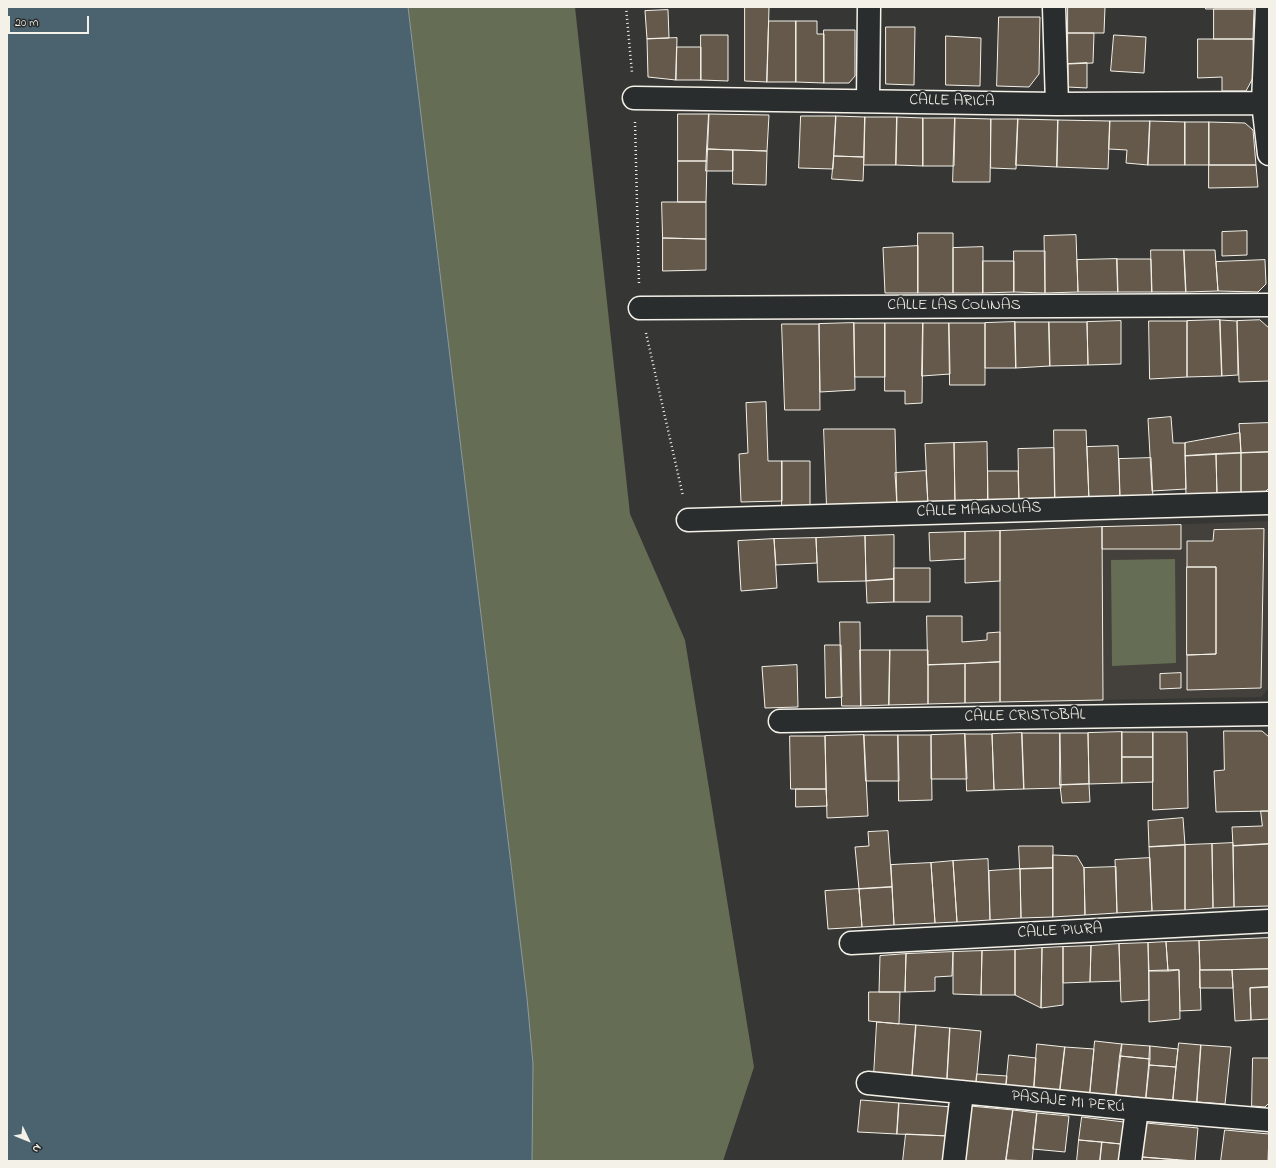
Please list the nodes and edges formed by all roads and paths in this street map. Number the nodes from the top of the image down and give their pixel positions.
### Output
1 (626, 7) edge
2 (869, 7) edge
3 (1054, 7) edge
4 (1267, 7) edge
5 (634, 98) joint
6 (868, 101) junction
7 (1266, 103) edge
8 (1057, 104) junction
9 (1269, 154) edge
10 (1269, 305) edge
11 (640, 308) dead end
12 (1269, 503) edge
13 (688, 520) dead end
14 (1269, 714) edge
15 (780, 721) dead end
16 (1269, 921) edge
17 (851, 943) dead end
18 (868, 1083) dead end
19 (962, 1092) junction
20 (1137, 1109) junction
21 (1269, 1120) edge
22 (954, 1161) edge
23 (1130, 1161) edge

1 - 5 path
2 - 6 street
3 - 8 street
4 - 7 street
5 - 6 street, CALLE ARICA
6 - 8 street, CALLE ARICA
7 - 8 street, CALLE ARICA
7 - 9 street
10 - 11 street, CALLE LAS COLINAS
12 - 13 street, CALLE MAGNOLIAS
14 - 15 street, CALLE CRISTOBAL
16 - 17 street, CALLE PIURA
18 - 19 street, PASAJE MI PERÚ
19 - 20 street, PASAJE MI PERÚ
19 - 22 street
20 - 21 street, PASAJE MI PERÚ
20 - 23 street

